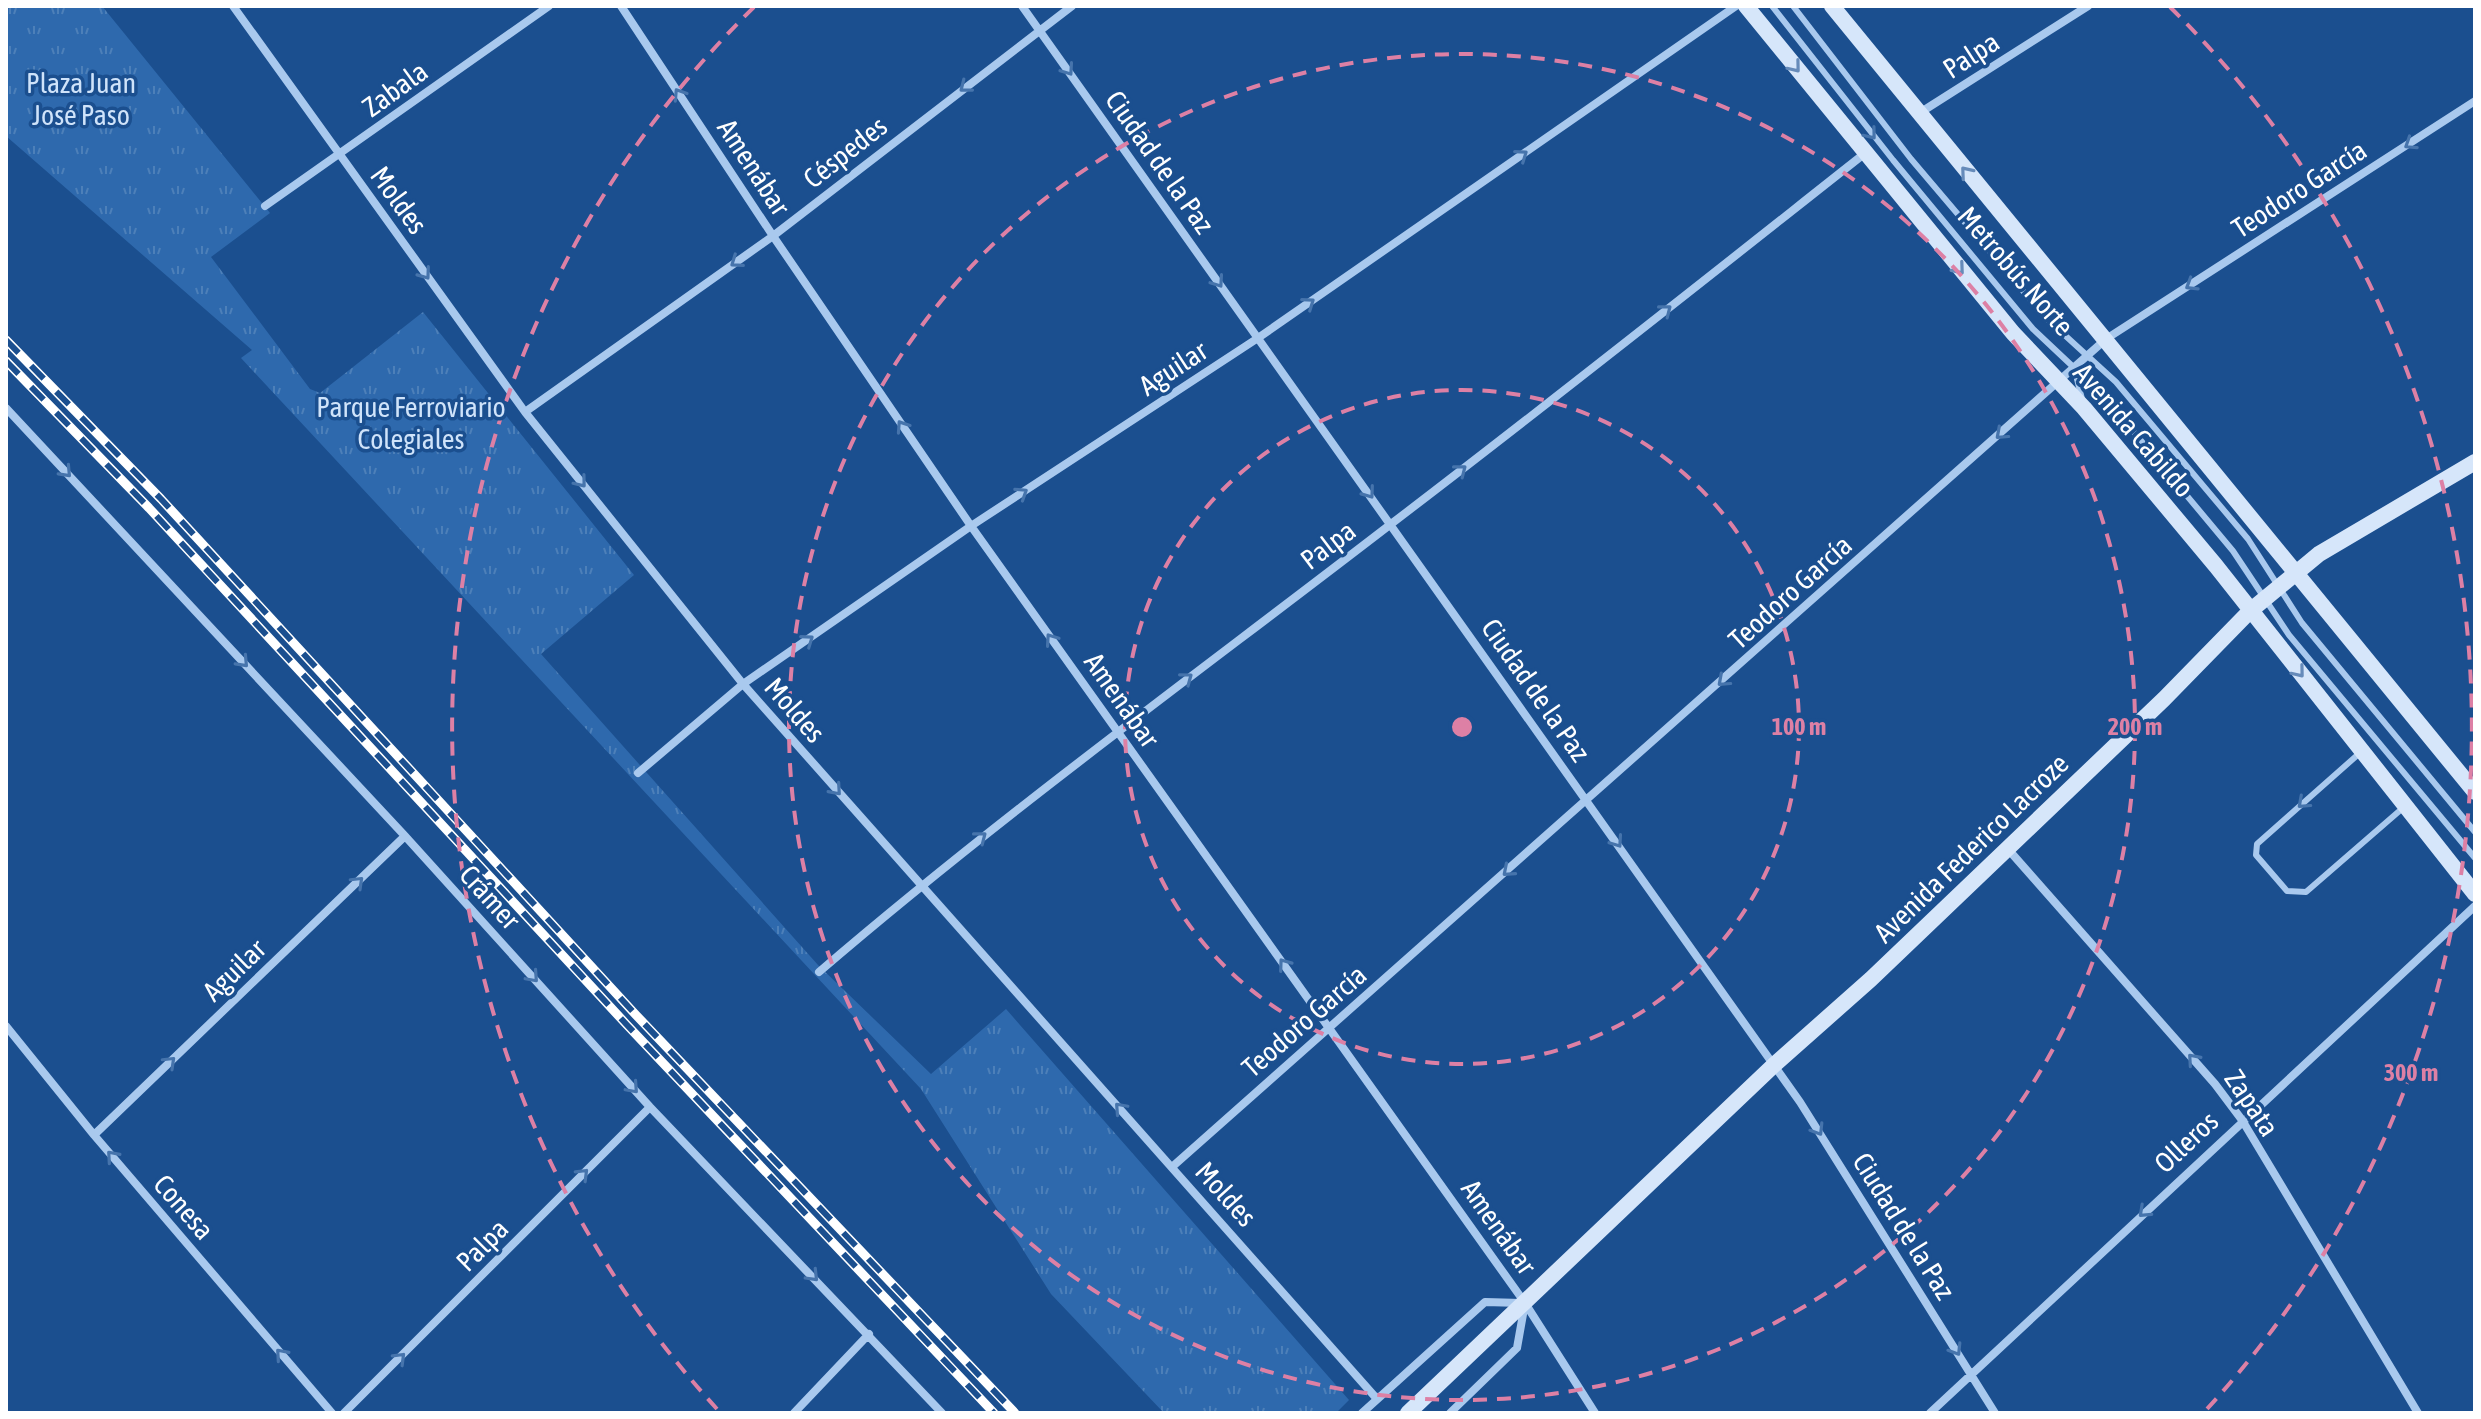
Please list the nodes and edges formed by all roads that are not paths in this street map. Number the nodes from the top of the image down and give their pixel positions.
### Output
1 (233, 6) edge
2 (549, 6) edge
3 (621, 6) edge
4 (1022, 6) edge
5 (1072, 6) edge
6 (1736, 6) edge
7 (1746, 6) edge
8 (1772, 6) edge
9 (1793, 6) edge
10 (1832, 6) edge
11 (2088, 6) edge
12 (1040, 30) junction
13 (2475, 101) edge
14 (1918, 115) junction
15 (1864, 154) junction
16 (339, 156) junction
17 (265, 206) dead end
18 (773, 236) junction
19 (1258, 338) junction
20 (2106, 339) junction
21 (2088, 356) junction
22 (2074, 367) junction
23 (2060, 382) junction
24 (2084, 408) junction
25 (525, 412) junction
26 (8, 414) edge
27 (2475, 462) edge
28 (1392, 524) junction
29 (971, 526) junction
30 (2296, 571) junction
31 (2278, 586) junction
32 (2265, 598) junction
33 (2250, 611) junction
34 (743, 684) junction
35 (1117, 731) junction
36 (2362, 751) junction
37 (638, 773) dead end
38 (2475, 792) edge
39 (1587, 801) junction
40 (2406, 806) junction
41 (2475, 832) edge
42 (405, 836) junction
43 (2007, 848) junction
44 (2475, 858) edge
45 (920, 885) junction
46 (2475, 894) edge
47 (2475, 906) edge
48 (819, 972) dead end
49 (6, 1026) edge
50 (1329, 1028) junction
51 (1774, 1065) junction
52 (650, 1107) junction
53 (2242, 1120) junction
54 (94, 1135) junction
55 (1172, 1167) junction
56 (1525, 1303) junction
57 (869, 1334) junction
58 (1971, 1375) junction
59 (1377, 1399) junction
60 (332, 1413) edge
61 (344, 1413) edge
62 (794, 1413) edge
63 (942, 1413) edge
64 (1362, 1413) edge
65 (1408, 1413) edge
66 (1450, 1413) edge
67 (1595, 1413) edge
68 (1930, 1413) edge
69 (1995, 1413) edge
70 (2418, 1413) edge

1 - 16 street, Moldes
2 - 16 street, Zabala
18 -> 3 street, Amenábar
4 - 12 street, Ciudad de la Paz
5 - 12 street, Céspedes
19 -> 6 street, Aguilar
7 -> 15 main road, Avenida Cabildo
8 -> 22 lane, Metrobús Norte
9 - 21 lane, Metrobús Norte
10 - 14 main road, Avenida Cabildo
11 - 14 street, Palpa
12 -> 18 street, Céspedes
12 -> 19 street, Ciudad de la Paz
13 -> 20 street, Teodoro García
20 -> 14 main road, Avenida Cabildo
15 -> 23 main road, Avenida Cabildo
28 -> 15 street, Palpa
16 - 17 street, Zabala
16 -> 25 street, Moldes
18 -> 25 street, Céspedes
29 -> 18 street, Amenábar
19 -> 28 street, Ciudad de la Paz
29 -> 19 street, Aguilar
20 - 21 street, Teodoro García
20 - 30 main road, Avenida Cabildo
21 - 22 street, Teodoro García
21 - 31 lane, Metrobús Norte
22 - 23 street, Teodoro García
22 - 24 lane
22 - 32 lane, Metrobús Norte
23 - 24 main road, Avenida Cabildo
23 -> 39 street, Teodoro García
24 - 33 main road, Avenida Cabildo
25 -> 34 street, Moldes
26 -> 42 street, Crámer
27 - 30 main road, Avenida Federico Lacroze
35 -> 28 street, Palpa
28 - 39 street, Ciudad de la Paz
34 -> 29 street, Aguilar
35 -> 29 street, Amenábar
30 - 31 main road, Avenida Federico Lacroze
30 - 38 main road, Avenida Cabildo
31 - 32 main road, Avenida Federico Lacroze
31 - 41 lane, Metrobús Norte
32 - 33 main road, Avenida Federico Lacroze
32 - 44 lane, Metrobús Norte
33 -> 36 main road, Avenida Cabildo
33 - 43 main road, Avenida Federico Lacroze
34 - 37 street, Aguilar
34 -> 45 street, Moldes
45 -> 35 street, Palpa
50 -> 35 street, Amenábar
36 - 40 main road, Avenida Cabildo
36 -> 40 lane
39 -> 50 street, Teodoro García
39 -> 51 street, Ciudad de la Paz
40 - 46 main road, Avenida Cabildo
42 -> 52 street, Crámer
54 -> 42 street, Aguilar
43 - 51 main road, Avenida Federico Lacroze
53 -> 43 street, Zapata
45 - 48 street, Palpa
55 -> 45 street, Moldes
47 - 53 street, Olleros
49 - 54 street, Conesa
50 - 55 street, Teodoro García
50 - 56 street, Amenábar
51 - 56 main road, Avenida Federico Lacroze
51 -> 58 street, Ciudad de la Paz
52 -> 57 street, Crámer
61 -> 52 street, Palpa
53 -> 58 street, Olleros
53 - 70 street, Zapata
60 -> 54 street, Conesa
55 - 59 street, Moldes
56 - 59 street
56 - 65 main road, Avenida Federico Lacroze
56 - 66 street
56 - 67 street, Amenábar
57 - 62 street
57 - 63 street, Crámer
58 - 68 street, Olleros
58 - 69 street, Ciudad de la Paz
59 - 64 street

